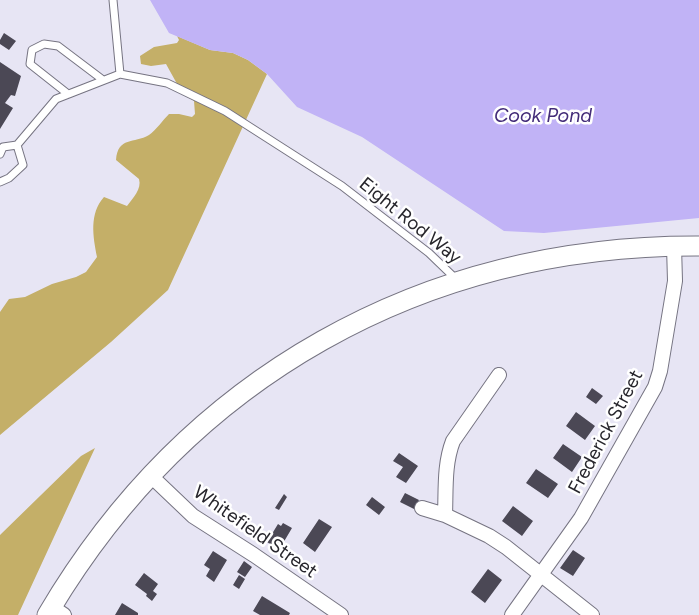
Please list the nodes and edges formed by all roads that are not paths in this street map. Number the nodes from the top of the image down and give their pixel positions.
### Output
1 (113, 0) edge
2 (120, 74) junction
3 (103, 80) junction
4 (68, 94) junction
5 (17, 145) junction
6 (0, 154) edge
7 (0, 182) edge
8 (674, 246) junction
9 (699, 246) edge
10 (459, 281) junction
11 (499, 376) dead end
12 (151, 476) junction
13 (422, 508) dead end
14 (445, 515) junction
15 (541, 575) junction
16 (55, 612) edge
17 (341, 615) edge
18 (512, 615) edge
19 (592, 615) edge

1 - 2 lane
2 - 3 lane
2 - 10 lane, Eight Rod Way
3 - 4 lane
3 - 4 lane
4 - 5 lane
5 - 6 lane
5 - 7 lane
8 - 9 main road
8 - 10 main road
8 - 15 street, Frederick Street
10 - 12 main road
11 - 14 street
12 - 16 main road
12 - 17 street, Whitefield Street
13 - 14 street
14 - 15 street
15 - 18 street, Frederick Street
15 - 19 street

